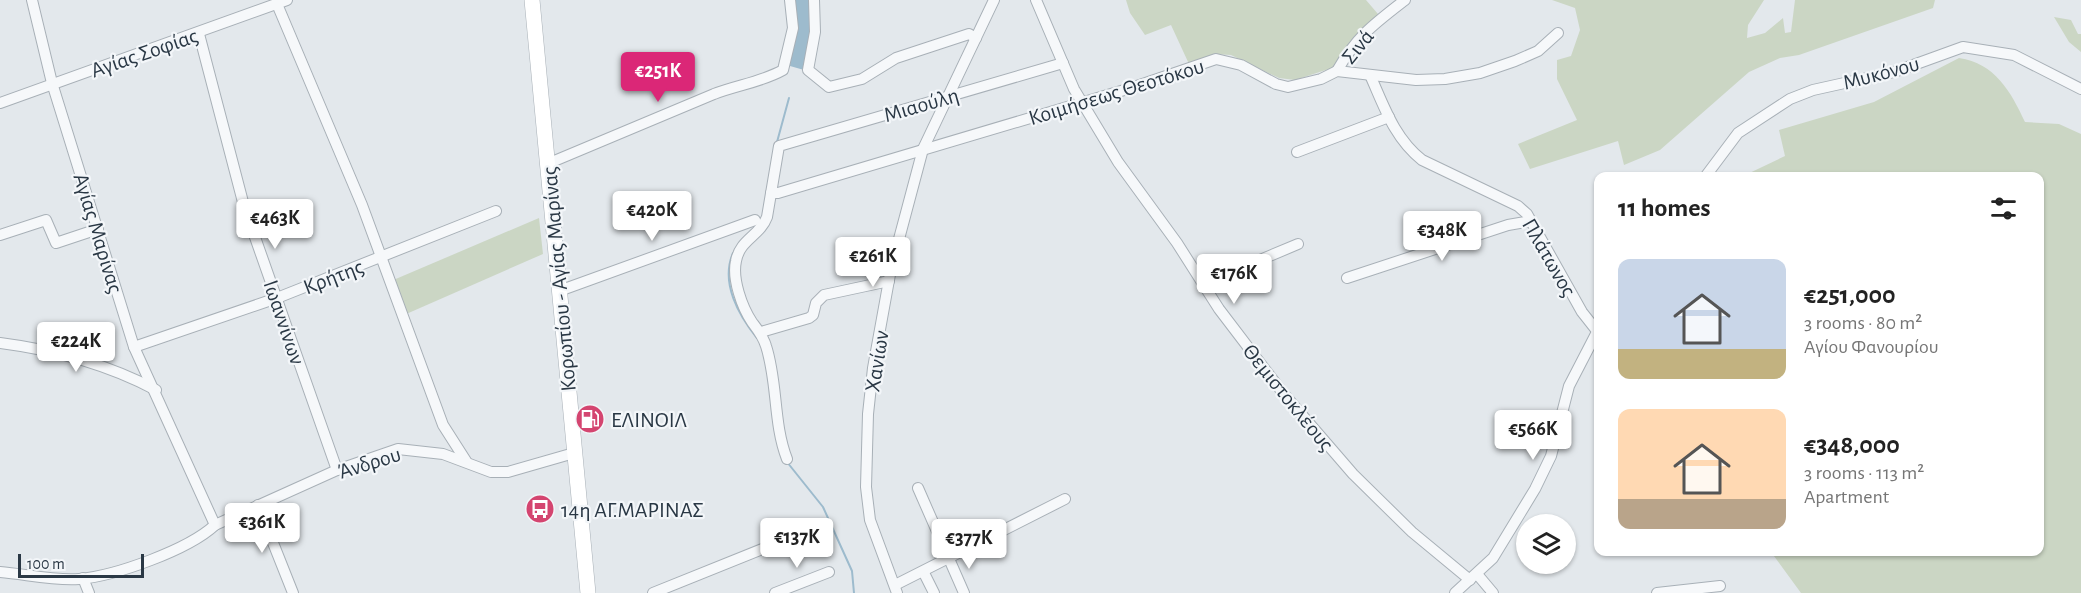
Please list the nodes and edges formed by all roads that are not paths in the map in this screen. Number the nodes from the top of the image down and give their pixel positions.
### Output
1 (32, 0) edge
2 (532, 0) edge
3 (790, 0) edge
4 (814, 0) edge
5 (994, 0) edge
6 (1036, 0) edge
7 (1405, 0) edge
8 (282, 2) edge
9 (1558, 33) dead end
10 (199, 34) junction
11 (976, 38) junction
12 (1063, 63) junction
13 (1337, 71) junction
14 (1370, 75) junction
15 (52, 83) junction
16 (2081, 89) edge
17 (947, 97) junction
18 (0, 103) edge
19 (1082, 103) junction
20 (1389, 117) junction
21 (923, 149) junction
22 (1297, 152) dead end
23 (547, 164) junction
24 (1709, 172) edge
25 (771, 193) junction
26 (1518, 206) junction
27 (496, 211) dead end
28 (755, 220) dead end
29 (1531, 221) junction
30 (1508, 225) junction
31 (98, 229) junction
32 (0, 235) edge
33 (1298, 244) dead end
34 (382, 258) junction
35 (1347, 278) dead end
36 (889, 281) junction
37 (1203, 284) junction
38 (559, 291) junction
39 (277, 298) junction
40 (1594, 326) edge
41 (761, 332) junction
42 (1594, 338) edge
43 (0, 343) edge
44 (134, 346) junction
45 (156, 390) junction
46 (574, 453) junction
47 (788, 459) dead end
48 (466, 461) junction
49 (337, 470) junction
50 (918, 488) dead end
51 (1065, 499) dead end
52 (258, 505) junction
53 (215, 525) junction
54 (797, 535) dead end
55 (948, 560) junction
56 (0, 572) edge
57 (830, 572) dead end
58 (924, 573) junction
59 (1474, 577) junction
60 (84, 579) junction
61 (1720, 586) dead end
62 (896, 589) edge
63 (89, 593) edge
64 (292, 593) edge
65 (588, 593) edge
66 (653, 593) edge
67 (775, 593) edge
68 (934, 593) edge
69 (964, 593) edge
70 (1455, 593) edge
71 (1493, 593) edge
72 (1657, 593) edge

1 - 15 street, Αγίας Μαρίνας
2 - 23 main road, Κορωπίου - Αγίας Μαρίνας
3 - 23 street
4 - 11 street
5 - 11 street, Χανίων
6 - 12 street, Θεμιστοκλέους
7 - 13 street, Σινά
8 - 10 street, Αγίας Σοφίας
8 - 34 street
9 - 14 street, Κοιμήσεως Θεοτόκου
10 - 15 street, Αγίας Σοφίας
10 - 39 street, Ιωαννίνων
11 - 17 street, Χανίων
12 - 17 street, Μιαούλη
12 - 19 street, Θεμιστοκλέους
13 - 14 street, Κοιμήσεως Θεοτόκου
13 - 19 street, Κοιμήσεως Θεοτόκου
14 - 20 street, Πλάτωνος
15 - 18 street, Αγίας Σοφίας
15 - 31 street, Αγίας Μαρίνας
16 - 24 street, Μυκόνου
17 - 21 street, Χανίων
17 - 25 street, Μιαούλη
19 - 21 street, Κοιμήσεως Θεοτόκου
19 - 37 street, Θεμιστοκλέους
20 - 22 street
20 - 26 street, Πλάτωνος
21 - 25 street, Κοιμήσεως Θεοτόκου
21 - 36 street, Χανίων
23 - 38 main road, Κορωπίου - Αγίας Μαρίνας
25 - 41 street
26 - 29 street, Πλάτωνος
26 - 30 street
27 - 34 street, Κρήτης
28 - 38 street
29 - 30 street
29 - 40 street, Πλάτωνος
30 - 35 street
31 - 32 street
31 - 44 street, Αγίας Μαρίνας
33 - 37 street
34 - 39 street, Κρήτης
34 - 48 street
36 - 41 street
36 - 62 street, Χανίων
37 - 59 street, Θεμιστοκλέους
38 - 46 main road, Κορωπίου - Αγίας Μαρίνας
39 - 44 street, Κρήτης
39 - 49 street, Ιωαννίνων
41 - 47 street
42 - 59 street
43 - 45 street
44 - 45 street, Αγίας Μαρίνας
45 - 53 street, Αγίας Μαρίνας
46 - 48 street, Άνδρου
46 - 65 main road, Κορωπίου - Αγίας Μαρίνας
48 - 49 street, Άνδρου
49 - 52 street, Άνδρου
50 - 55 street
51 - 55 street
52 - 53 street, Άνδρου
52 - 64 street
53 - 60 street, Άνδρου
54 - 66 street
55 - 58 street
55 - 69 street
56 - 60 street, Άνδρου
57 - 67 street
58 - 62 street
58 - 68 street
59 - 70 street
59 - 71 street, Θεμιστοκλέους
60 - 63 street
61 - 72 street

